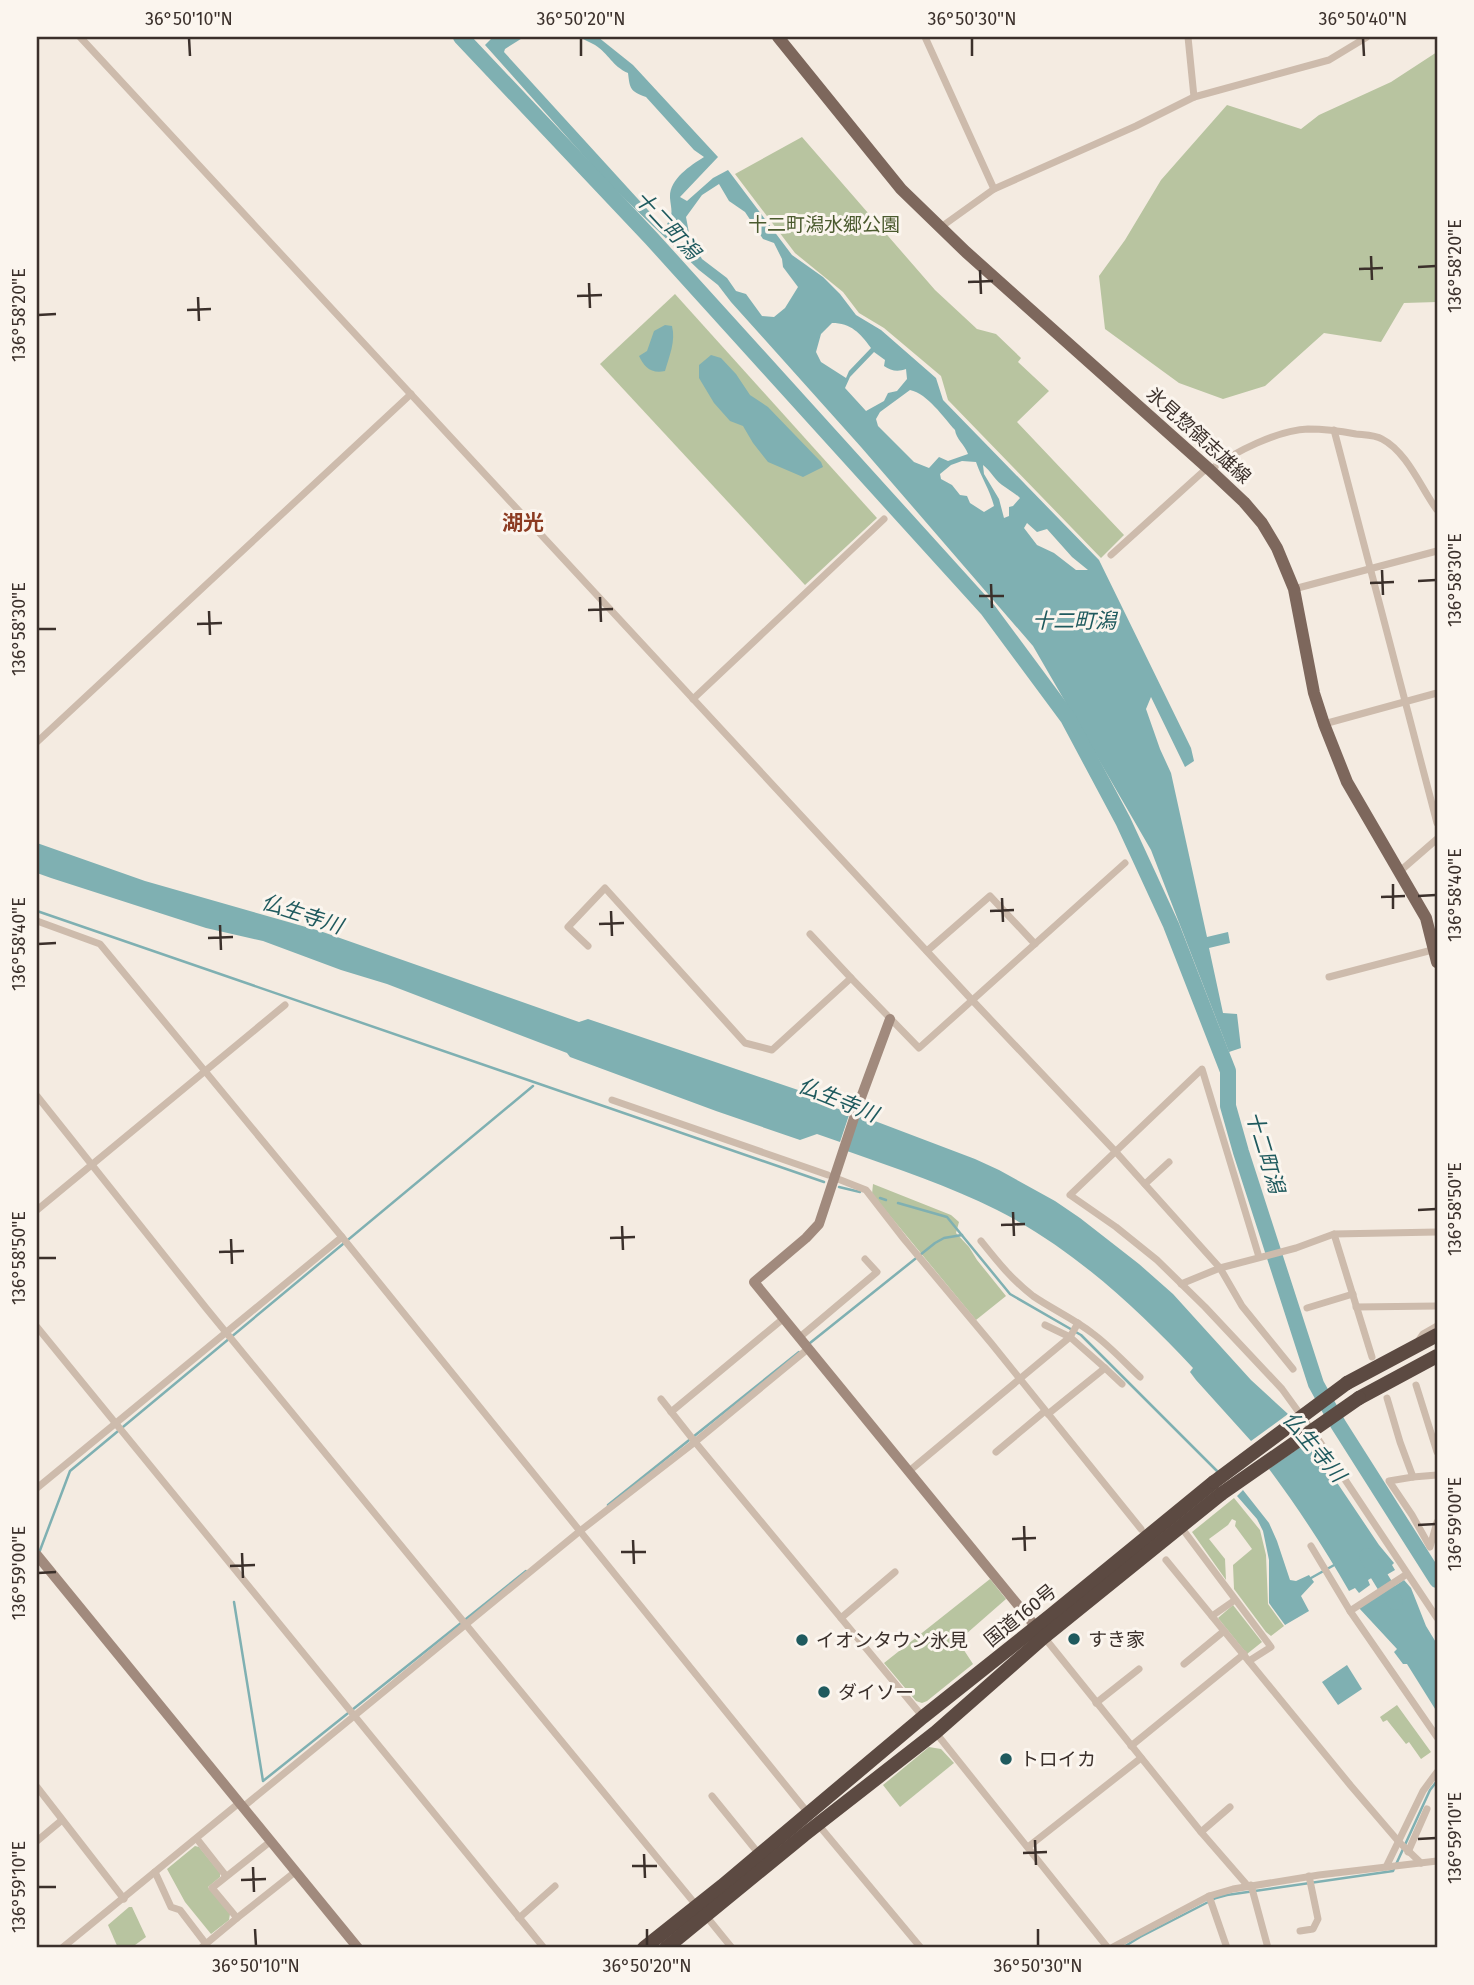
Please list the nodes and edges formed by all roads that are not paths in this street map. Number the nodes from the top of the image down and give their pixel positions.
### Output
1 (80, 37) edge
2 (778, 37) edge
3 (925, 37) edge
4 (1188, 37) edge
5 (1367, 37) edge
6 (1194, 97) junction
7 (994, 188) junction
8 (941, 227) junction
9 (411, 394) junction
10 (1334, 430) junction
11 (1209, 469) junction
12 (1437, 510) edge
13 (884, 519) dead end
14 (1437, 551) edge
15 (1111, 555) dead end
16 (1371, 569) junction
17 (1293, 589) junction
18 (1437, 693) edge
19 (692, 699) junction
20 (1405, 702) junction
21 (1324, 724) junction
22 (37, 742) edge
23 (1437, 823) edge
24 (1437, 839) edge
25 (1125, 863) dead end
26 (1399, 872) junction
27 (37, 921) edge
28 (810, 934) dead end
29 (1035, 944) junction
30 (588, 946) dead end
31 (927, 951) junction
32 (1437, 953) edge
33 (1329, 977) dead end
34 (851, 978) junction
35 (972, 1000) junction
36 (285, 1005) dead end
37 (890, 1019) junction
38 (205, 1072) junction
39 (37, 1096) edge
40 (612, 1100) dead end
41 (1115, 1151) junction
42 (1169, 1162) dead end
43 (91, 1163) junction
44 (828, 1175) dead end
45 (838, 1179) dead end
46 (1145, 1184) junction
47 (37, 1210) edge
48 (1437, 1232) edge
49 (1334, 1234) junction
50 (342, 1237) junction
51 (981, 1241) dead end
52 (1259, 1257) junction
53 (866, 1259) dead end
54 (1220, 1268) junction
55 (1181, 1284) junction
56 (1353, 1294) junction
57 (1437, 1306) edge
58 (1356, 1307) junction
59 (1307, 1308) dead end
60 (784, 1318) junction
61 (1078, 1323) junction
62 (1045, 1325) dead end
63 (1437, 1326) edge
64 (37, 1327) edge
65 (226, 1332) junction
66 (1437, 1335) edge
67 (800, 1337) junction
68 (1070, 1337) junction
69 (1414, 1347) junction
70 (809, 1348) junction
71 (1437, 1356) edge
72 (1372, 1357) dead end
73 (1105, 1367) junction
74 (1293, 1369) dead end
75 (1140, 1377) dead end
76 (1020, 1379) junction
77 (1122, 1384) dead end
78 (1416, 1385) dead end
79 (1387, 1398) dead end
80 (661, 1399) dead end
81 (671, 1412) junction
82 (1047, 1413) junction
83 (116, 1423) junction
84 (695, 1442) junction
85 (996, 1452) dead end
86 (1437, 1452) edge
87 (908, 1472) junction
88 (1437, 1475) edge
89 (1413, 1477) junction
90 (37, 1488) edge
91 (1218, 1488) junction
92 (1437, 1522) edge
93 (1181, 1527) junction
94 (1140, 1529) dead end
95 (580, 1531) junction
96 (1311, 1546) dead end
97 (37, 1555) edge
98 (1166, 1560) dead end
99 (895, 1572) dead end
100 (1407, 1574) junction
101 (1235, 1600) junction
102 (1350, 1611) junction
103 (1212, 1616) junction
104 (841, 1618) junction
105 (1437, 1618) edge
106 (467, 1624) junction
107 (1224, 1630) junction
108 (1040, 1632) junction
109 (1244, 1654) junction
110 (1249, 1661) junction
111 (1184, 1664) dead end
112 (1139, 1669) dead end
113 (1097, 1703) junction
114 (354, 1715) junction
115 (923, 1717) junction
116 (936, 1732) junction
117 (1437, 1737) edge
118 (1131, 1746) junction
119 (1141, 1758) junction
120 (1437, 1772) edge
121 (37, 1787) edge
122 (712, 1796) dead end
123 (241, 1805) junction
124 (1230, 1807) dead end
125 (1427, 1809) dead end
126 (813, 1819) junction
127 (62, 1820) junction
128 (1201, 1832) junction
129 (197, 1839) junction
130 (37, 1841) edge
131 (271, 1841) junction
132 (1399, 1842) junction
133 (1028, 1847) junction
134 (1408, 1852) junction
135 (759, 1854) junction
136 (1437, 1861) edge
137 (1421, 1863) junction
138 (1386, 1867) junction
139 (155, 1872) junction
140 (295, 1872) junction
141 (226, 1876) junction
142 (1309, 1876) junction
143 (1249, 1885) junction
144 (555, 1886) dead end
145 (1209, 1896) junction
146 (124, 1899) junction
147 (701, 1911) junction
148 (237, 1918) junction
149 (519, 1918) junction
150 (1300, 1931) dead end
151 (203, 1946) edge
152 (67, 1947) edge
153 (358, 1948) edge
154 (544, 1948) edge
155 (644, 1948) edge
156 (666, 1948) edge
157 (732, 1948) edge
158 (921, 1948) edge
159 (1110, 1948) edge
160 (1227, 1948) edge
161 (1268, 1948) edge

1 - 9 street
2 - 8 main road, 氷見惣領志雄線
3 - 7 street
4 - 6 street
5 - 6 street
6 - 7 street
7 - 8 street
8 - 11 main road, 氷見惣領志雄線
9 - 19 street
9 - 22 street
10 - 11 street
10 - 12 street
10 - 16 street
11 - 15 street
11 - 17 main road, 氷見惣領志雄線
13 - 19 street
14 - 16 street
16 - 17 street
16 - 20 street
17 - 21 main road, 氷見惣領志雄線
18 - 20 street
19 - 31 street
20 - 21 street
20 - 23 street
21 - 26 main road, 氷見惣領志雄線
24 - 26 street
25 - 29 street
26 - 32 main road, 氷見惣領志雄線
27 - 38 street
28 - 34 street
29 - 31 street
29 - 35 street
30 - 34 street
31 - 35 street
32 - 33 street
34 - 37 street
35 - 37 street
35 - 41 street
36 - 38 street
37 - 60 street
38 - 43 street
38 - 50 street
39 - 43 street
40 - 44 street
41 - 46 street
41 - 52 street
41 - 55 street
42 - 46 street
43 - 47 street
43 - 65 street
45 - 76 street
46 - 54 street
48 - 49 street
49 - 52 street
49 - 56 street
50 - 65 street
50 - 95 street
51 - 61 street
52 - 54 street
53 - 67 street
54 - 55 street
54 - 74 street
55 - 100 street
56 - 58 street
56 - 59 street
57 - 58 street
58 - 72 street
60 - 67 street
60 - 81 street
61 - 68 street
61 - 75 street
62 - 68 street
63 - 69 street
64 - 83 street
65 - 83 street
65 - 106 street
66 - 69 highway, 国道160号
67 - 70 street
68 - 73 street
68 - 76 street
69 - 91 highway, 国道160号, bridge
70 - 84 street
70 - 87 street
71 - 91 highway, 国道160号, bridge
73 - 77 street
73 - 82 street
76 - 82 street
76 - 87 street
78 - 86 street
79 - 89 street
80 - 81 street
81 - 84 street
82 - 85 street
82 - 94 street
83 - 90 street
83 - 114 street
84 - 95 street
84 - 104 street
87 - 108 street
88 - 89 street
89 - 92 street
91 - 93 highway, 国道160号
91 - 108 highway, 国道160号
93 - 101 street
93 - 108 highway, 国道160号
95 - 106 street
95 - 126 street
96 - 102 street
97 - 123 street
98 - 103 street
99 - 104 street
100 - 102 street
100 - 105 street
101 - 103 street
101 - 110 street
102 - 117 street
103 - 107 street
104 - 115 street
106 - 114 street
106 - 147 street
107 - 109 street
107 - 111 street
108 - 113 street
108 - 115 highway, 国道160号
108 - 116 highway, 国道160号
109 - 110 street
109 - 118 street
110 - 132 street
112 - 113 street
113 - 118 street
114 - 123 street
114 - 149 street
115 - 126 highway, 国道160号
116 - 126 highway, 国道160号
116 - 133 street
118 - 119 street
119 - 128 street
119 - 133 street
120 - 132 street
121 - 127 street
122 - 135 street
123 - 129 street
123 - 131 street
124 - 128 street
125 - 134 street
126 - 135 highway, 国道160号
126 - 147 highway, 国道160号
126 - 158 street
127 - 130 street
127 - 146 street
128 - 143 street
129 - 139 street
129 - 141 street
131 - 140 street
131 - 141 street
132 - 134 street
132 - 138 street
133 - 159 street
134 - 137 street
135 - 147 highway, 国道160号
136 - 137 street
137 - 138 street
138 - 142 street
139 - 146 street
139 - 151 street
140 - 148 street
140 - 153 street
141 - 148 street
142 - 143 street
142 - 150 street
143 - 145 street
143 - 161 street
144 - 149 street
145 - 159 street
145 - 160 street
146 - 152 street
147 - 155 highway, 国道160号
147 - 156 highway, 国道160号
147 - 157 street
148 - 151 street
149 - 154 street

